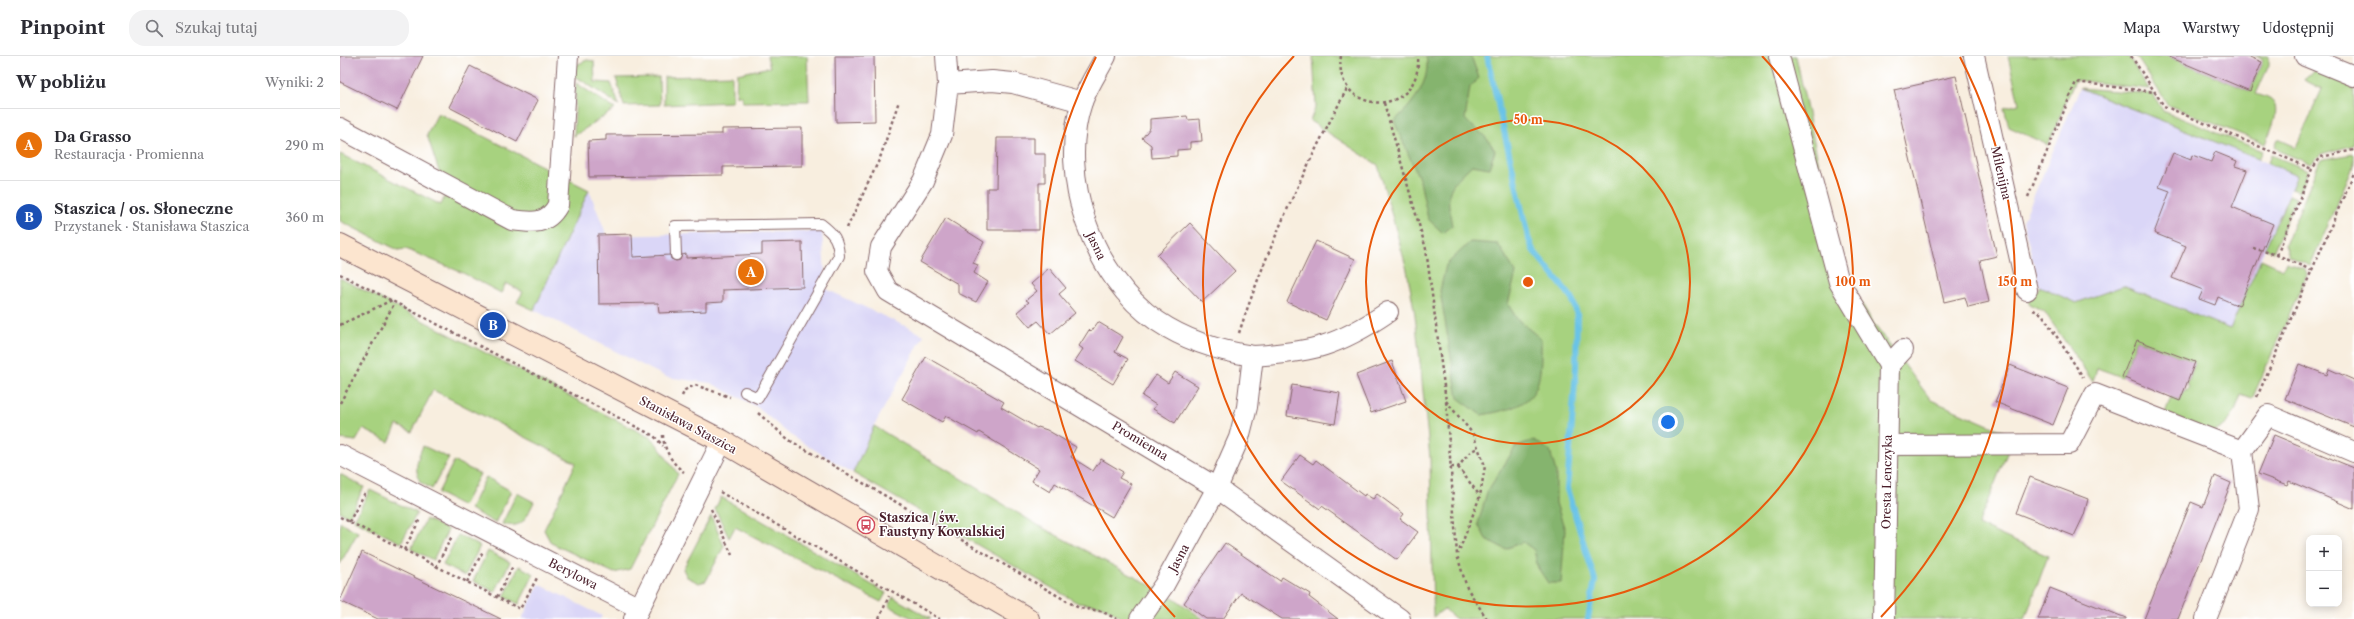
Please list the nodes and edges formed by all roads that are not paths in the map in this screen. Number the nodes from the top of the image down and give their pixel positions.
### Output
1 (568, 56) edge
2 (946, 56) edge
3 (1106, 56) edge
4 (1779, 56) edge
5 (1974, 56) edge
6 (2305, 56) edge
7 (2354, 76) edge
8 (948, 84) junction
9 (1082, 102) junction
10 (340, 128) edge
11 (340, 245) edge
12 (676, 255) dead end
13 (2027, 290) road end
14 (1388, 312) dead end
15 (1903, 350) dead end
16 (1253, 356) junction
17 (1889, 365) junction
18 (745, 392) dead end
19 (722, 441) junction
20 (1888, 445) junction
21 (2242, 451) junction
22 (2354, 452) edge
23 (340, 455) edge
24 (1217, 488) junction
25 (637, 614) edge
26 (1028, 619) edge
27 (1140, 619) edge
28 (1400, 619) edge
29 (1884, 619) edge
30 (2206, 619) edge

1 - 10 street
2 - 8 street
3 - 9 street, Jasna
4 - 17 street
5 - 13 street, Milenijna
6 - 7 street
8 - 9 street
8 - 24 street, Promienna
9 - 16 street, Jasna
11 - 19 street, Stanisława Staszica
12 - 18 lane
14 - 16 street, Jasna
15 - 17 street
16 - 24 street, Jasna
17 - 20 street, Oresta Lenczyka
19 - 25 street, Berylowa
19 - 26 street, Stanisława Staszica
20 - 21 street
20 - 29 street, Oresta Lenczyka
21 - 22 street
21 - 30 street
23 - 25 street, Berylowa
24 - 27 street, Jasna
24 - 28 street, Promienna

